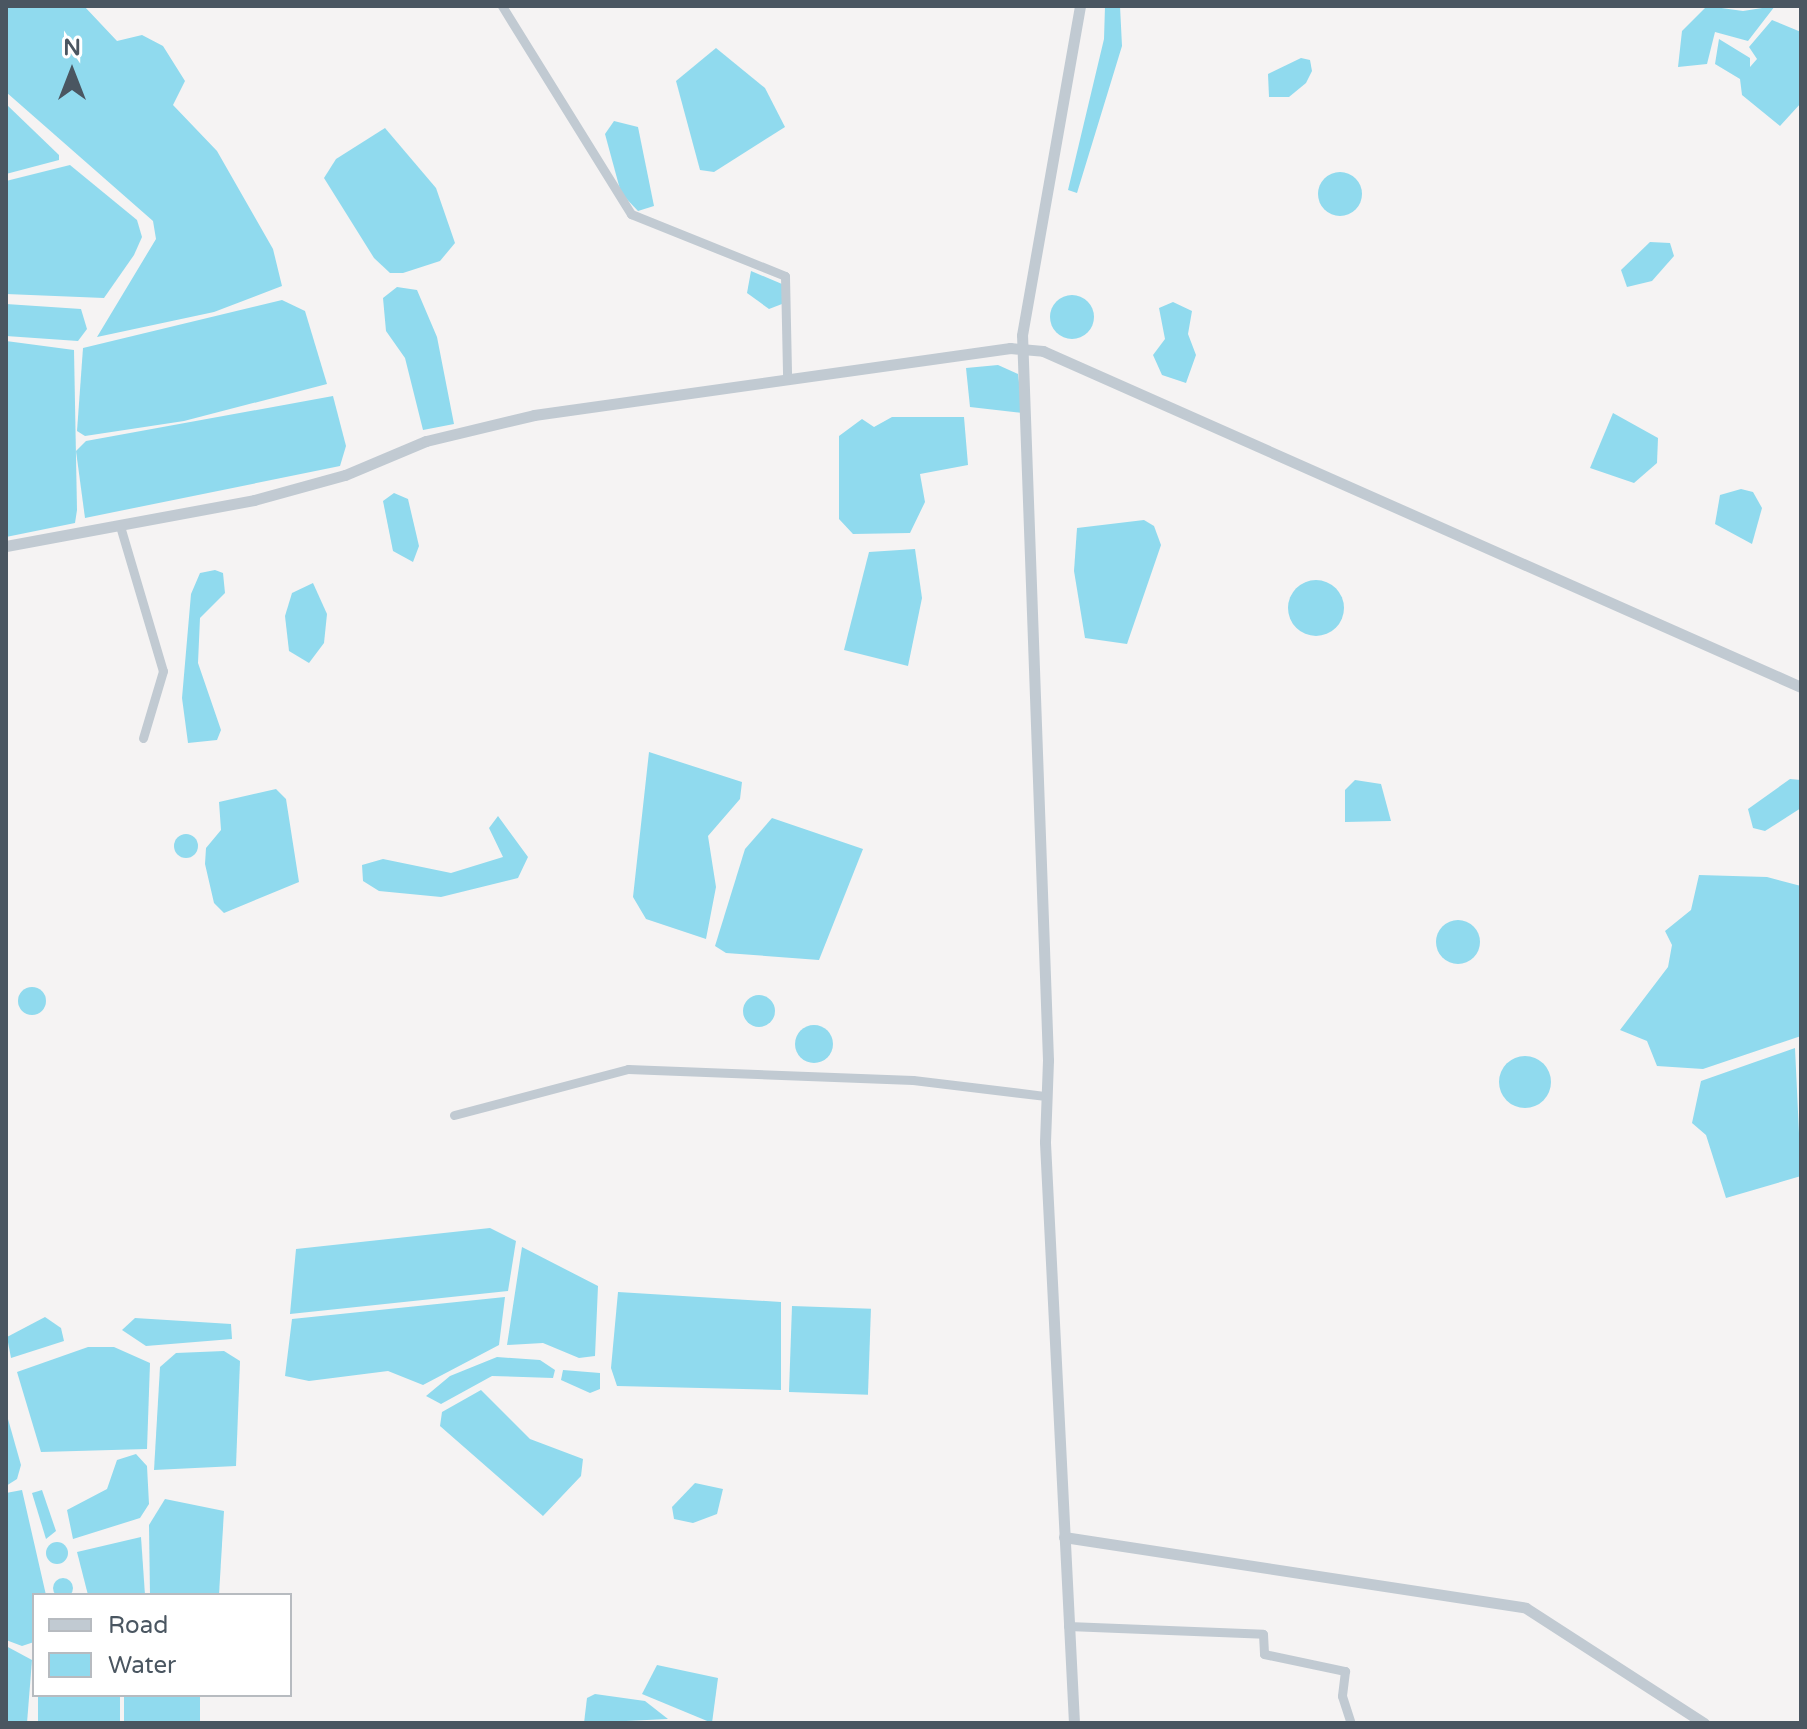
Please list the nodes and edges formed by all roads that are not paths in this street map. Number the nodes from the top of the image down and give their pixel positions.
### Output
1 (502, 6) edge
2 (1080, 6) edge
3 (1026, 350) junction
4 (787, 375) junction
5 (120, 526) junction
6 (6, 546) edge
7 (1801, 687) edge
8 (143, 738) dead end
9 (1046, 1096) junction
10 (454, 1115) dead end
11 (1064, 1537) junction
12 (1068, 1626) junction
13 (1074, 1723) edge
14 (1351, 1723) edge
15 (1704, 1723) edge

1 - 4 street
2 - 3 street
3 - 4 street
3 - 7 street
3 - 9 street
4 - 5 street
5 - 6 street
5 - 8 street
9 - 10 street
9 - 11 street
11 - 12 street
11 - 15 street
12 - 13 street
12 - 14 street

